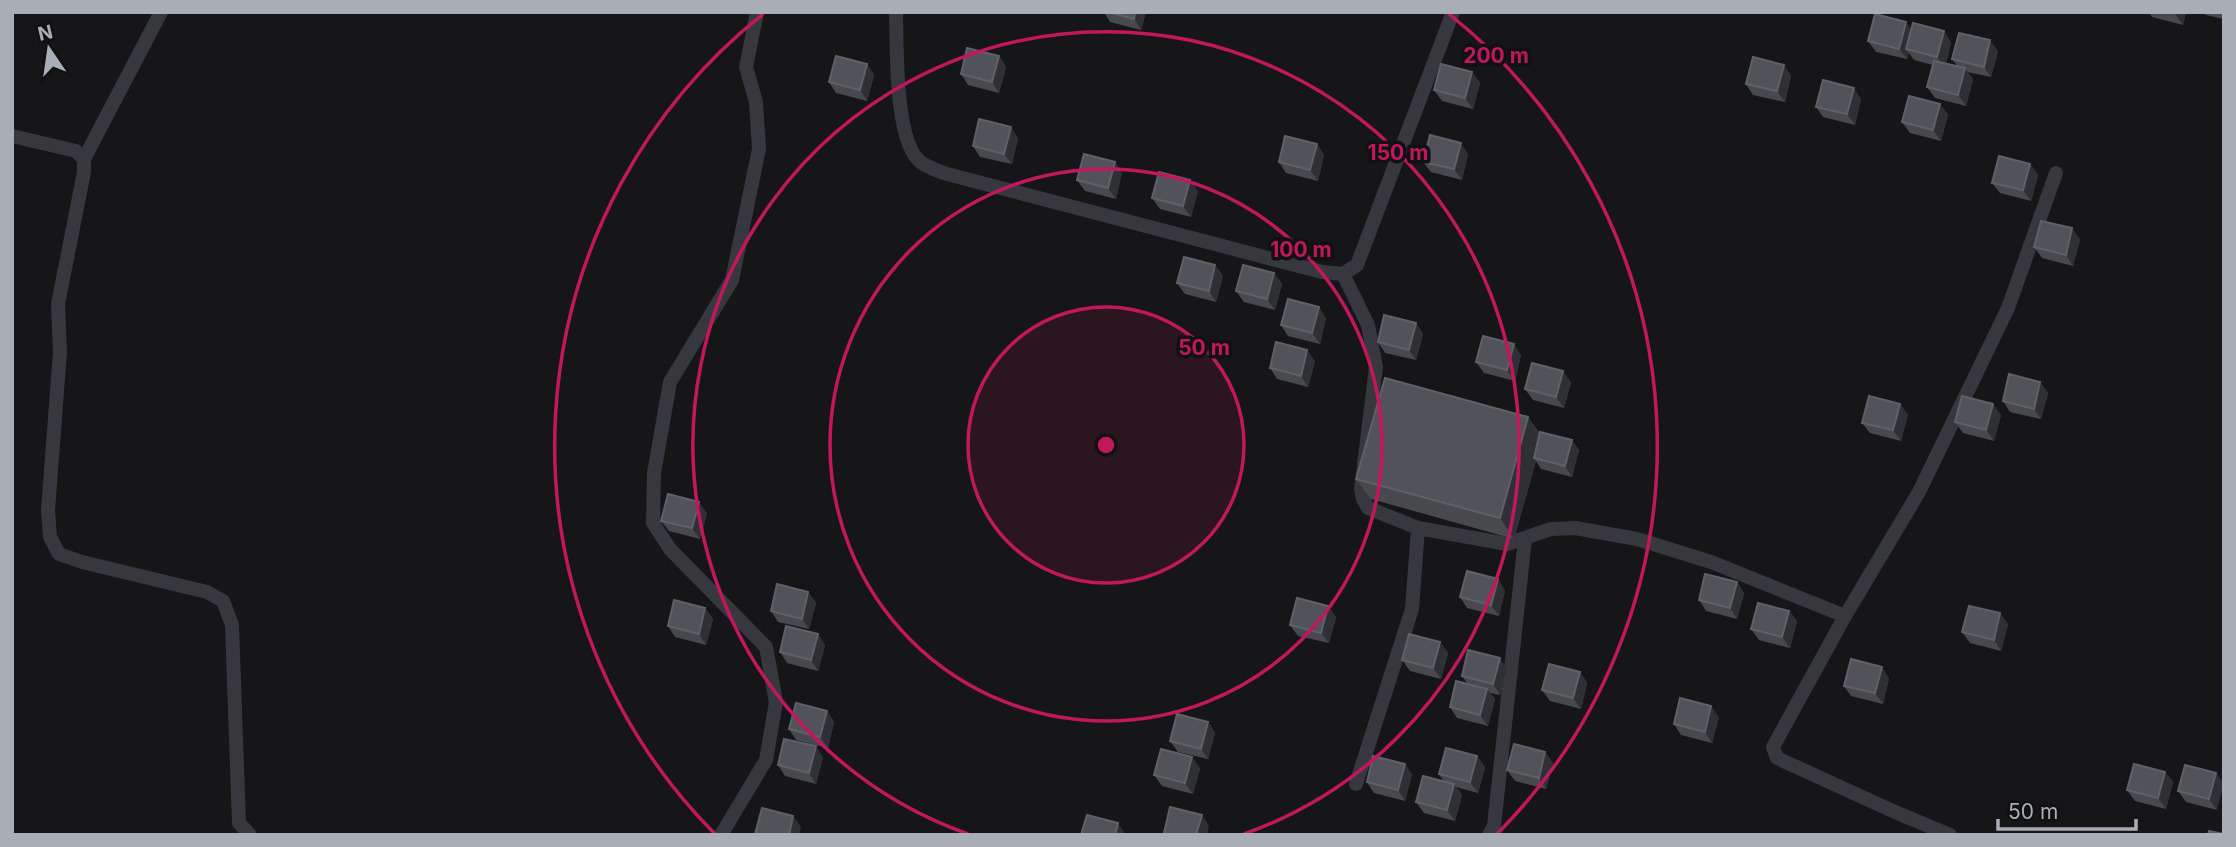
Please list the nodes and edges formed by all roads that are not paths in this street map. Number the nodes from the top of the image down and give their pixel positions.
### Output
1 (160, 12) edge
2 (757, 12) edge
3 (896, 12) edge
4 (1452, 12) edge
5 (12, 136) edge
6 (84, 159) junction
7 (2056, 173) dead end
8 (1343, 274) junction
9 (1418, 528) junction
10 (1525, 539) junction
11 (1845, 616) junction
12 (1356, 784) dead end
13 (250, 835) edge
14 (720, 835) edge
15 (1489, 835) edge
16 (1950, 835) edge

1 - 6 street
2 - 14 street
3 - 8 street
4 - 8 street
5 - 6 street
6 - 13 street
7 - 11 street
8 - 9 street
9 - 10 street
9 - 12 street
10 - 11 street
10 - 15 street
11 - 16 street

